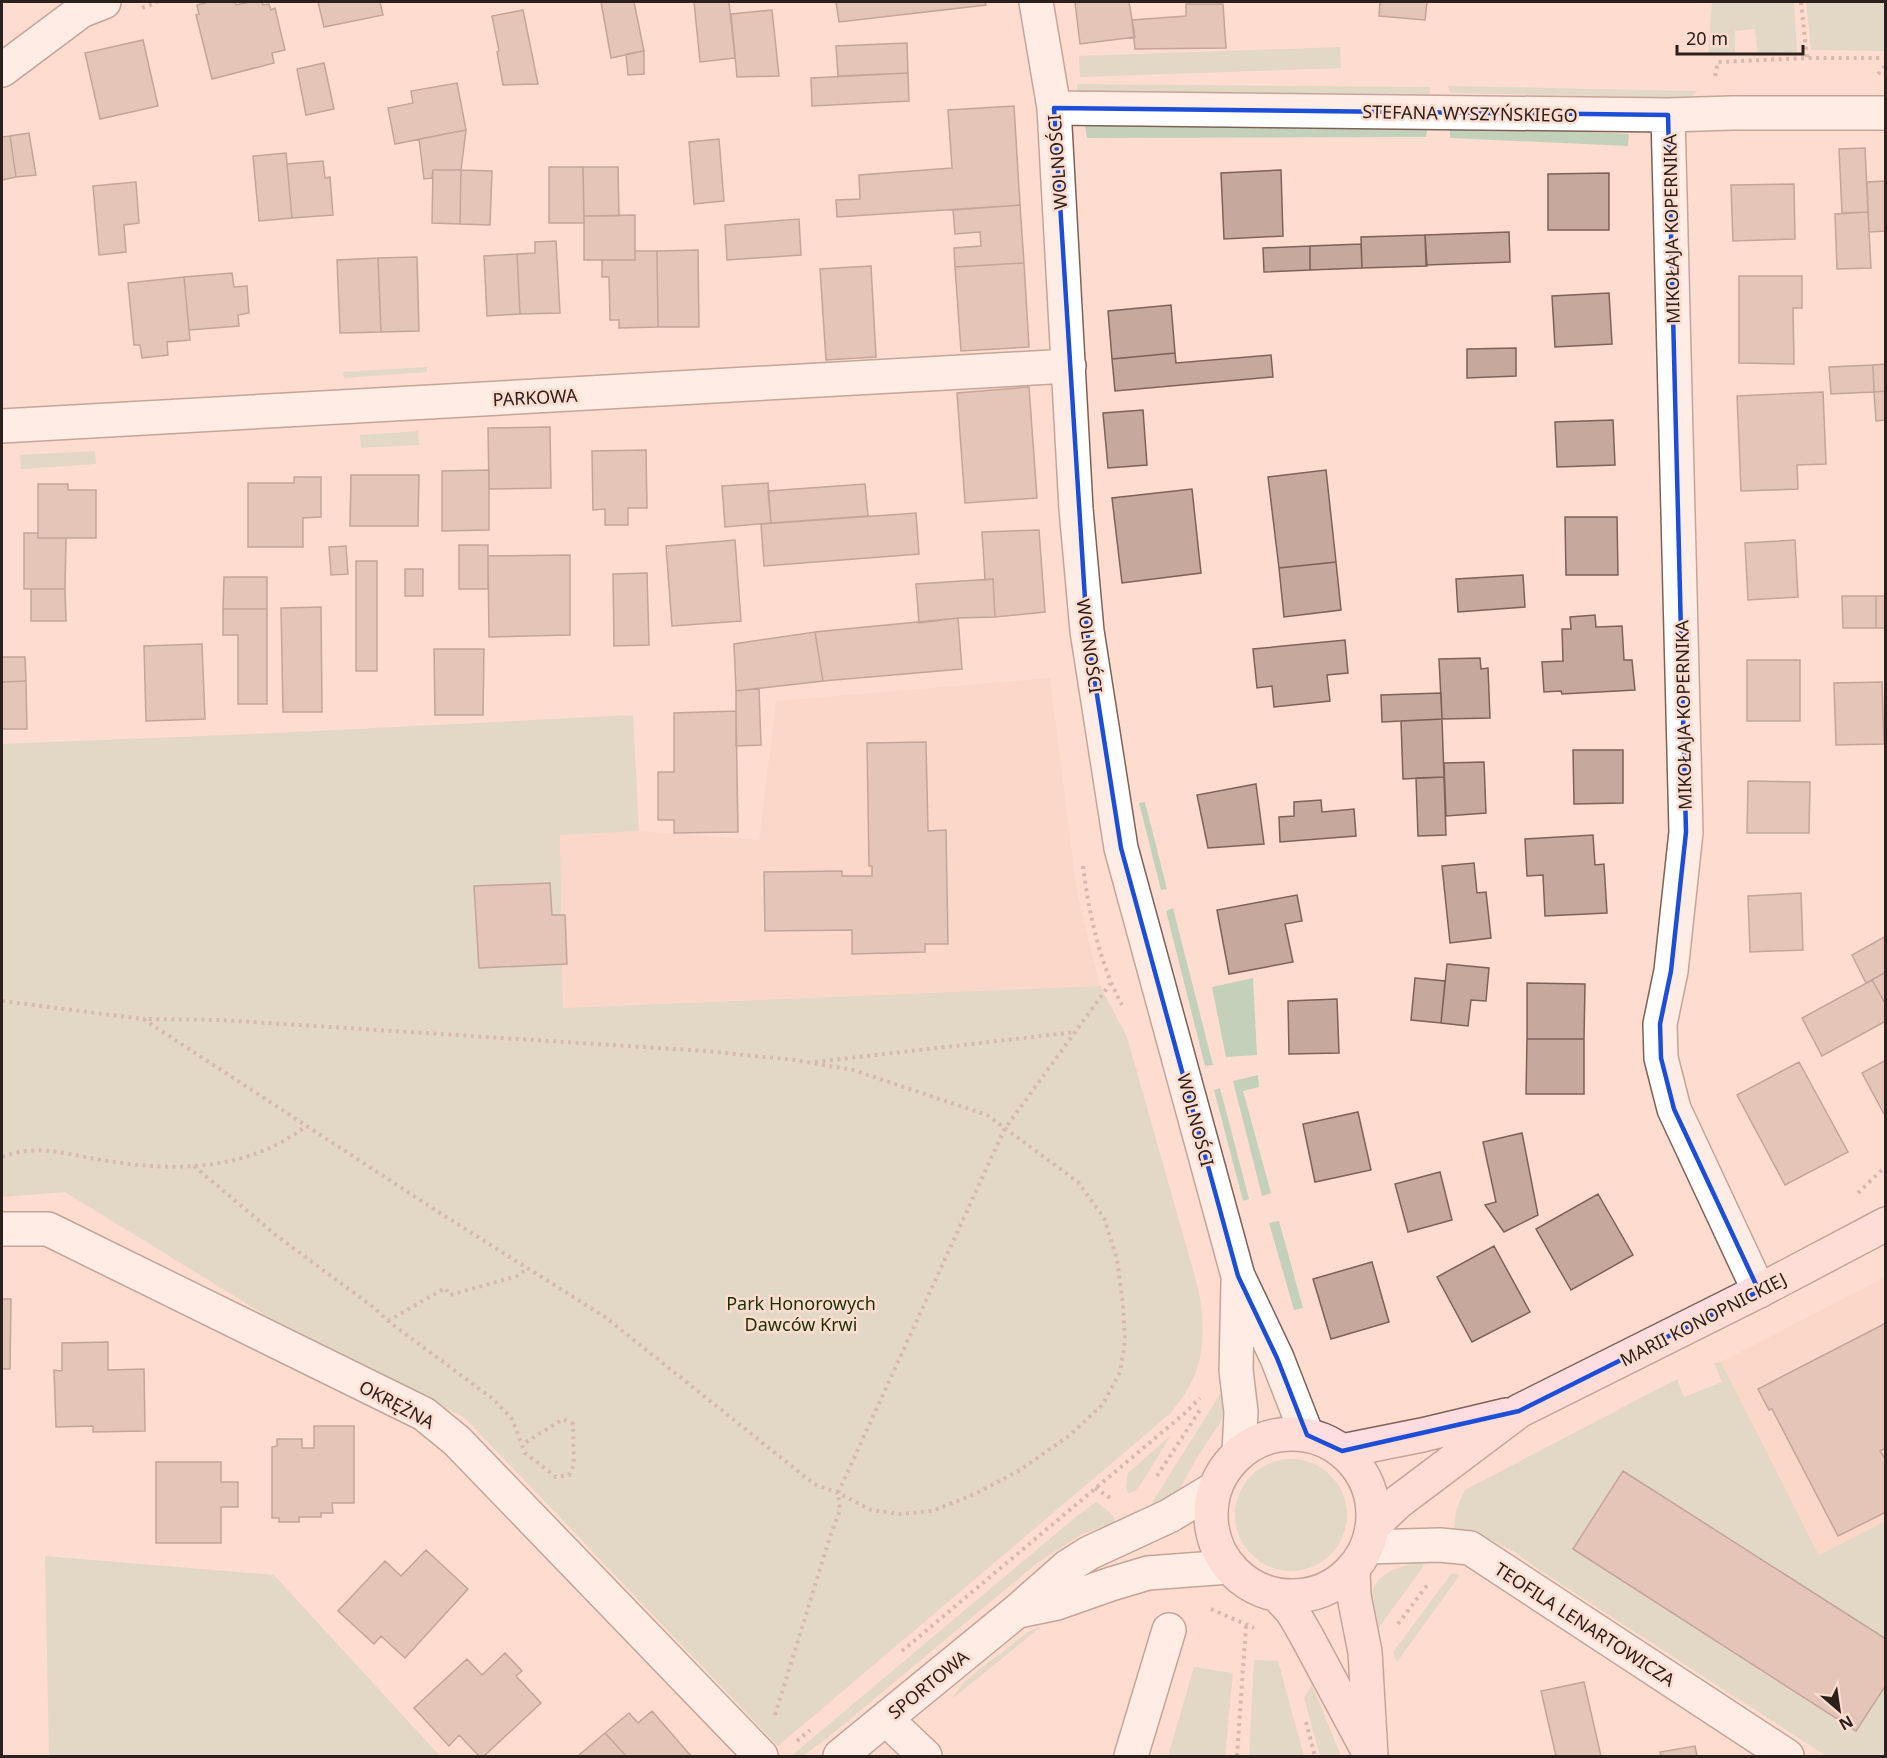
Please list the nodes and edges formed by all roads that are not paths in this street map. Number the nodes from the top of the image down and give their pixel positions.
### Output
1 (104, 2) edge
2 (1036, 2) edge
3 (2, 70) edge
4 (1054, 108) junction
5 (1886, 113) edge
6 (1668, 116) junction
7 (1069, 366) junction
8 (2, 426) edge
9 (1886, 1224) edge
10 (2, 1229) edge
11 (1238, 1276) junction
12 (1759, 1291) junction
13 (1519, 1412) junction
14 (1307, 1435) junction
15 (1342, 1451) junction
16 (1239, 1453) junction
17 (1214, 1489) junction
18 (1364, 1548) junction
19 (1230, 1567) junction
20 (1278, 1596) junction
21 (1016, 1612) junction
22 (1169, 1630) dead end
23 (886, 1719) junction
24 (1370, 1755) edge
25 (761, 1756) edge
26 (840, 1756) edge
27 (926, 1756) edge
28 (1131, 1756) edge
29 (1787, 1756) edge

1 - 3 street
2 - 4 street, WOLNOŚCI
4 - 6 street, STEFANA WYSZYŃSKIEGO
4 - 7 street, WOLNOŚCI
5 - 6 street, STEFANA WYSZYŃSKIEGO
6 - 12 street, MIKOŁAJA KOPERNIKA
7 - 8 street, PARKOWA
7 - 11 street, WOLNOŚCI
9 - 12 street, MARII KONOPNICKIEJ
10 - 25 street, OKRĘŻNA
11 - 14 street
11 - 16 street
12 - 13 street, MARII KONOPNICKIEJ
13 - 15 street
13 - 18 street
14 - 15 street
14 - 16 street
15 - 18 street
16 - 17 street
17 - 19 street
17 - 21 street, SPORTOWA
18 - 20 street
18 - 24 street
18 - 29 street, TEOFILA LENARTOWICZA
19 - 20 street
19 - 21 street
20 - 24 street
21 - 23 street, SPORTOWA
22 - 28 street
23 - 26 street, SPORTOWA
23 - 27 street

